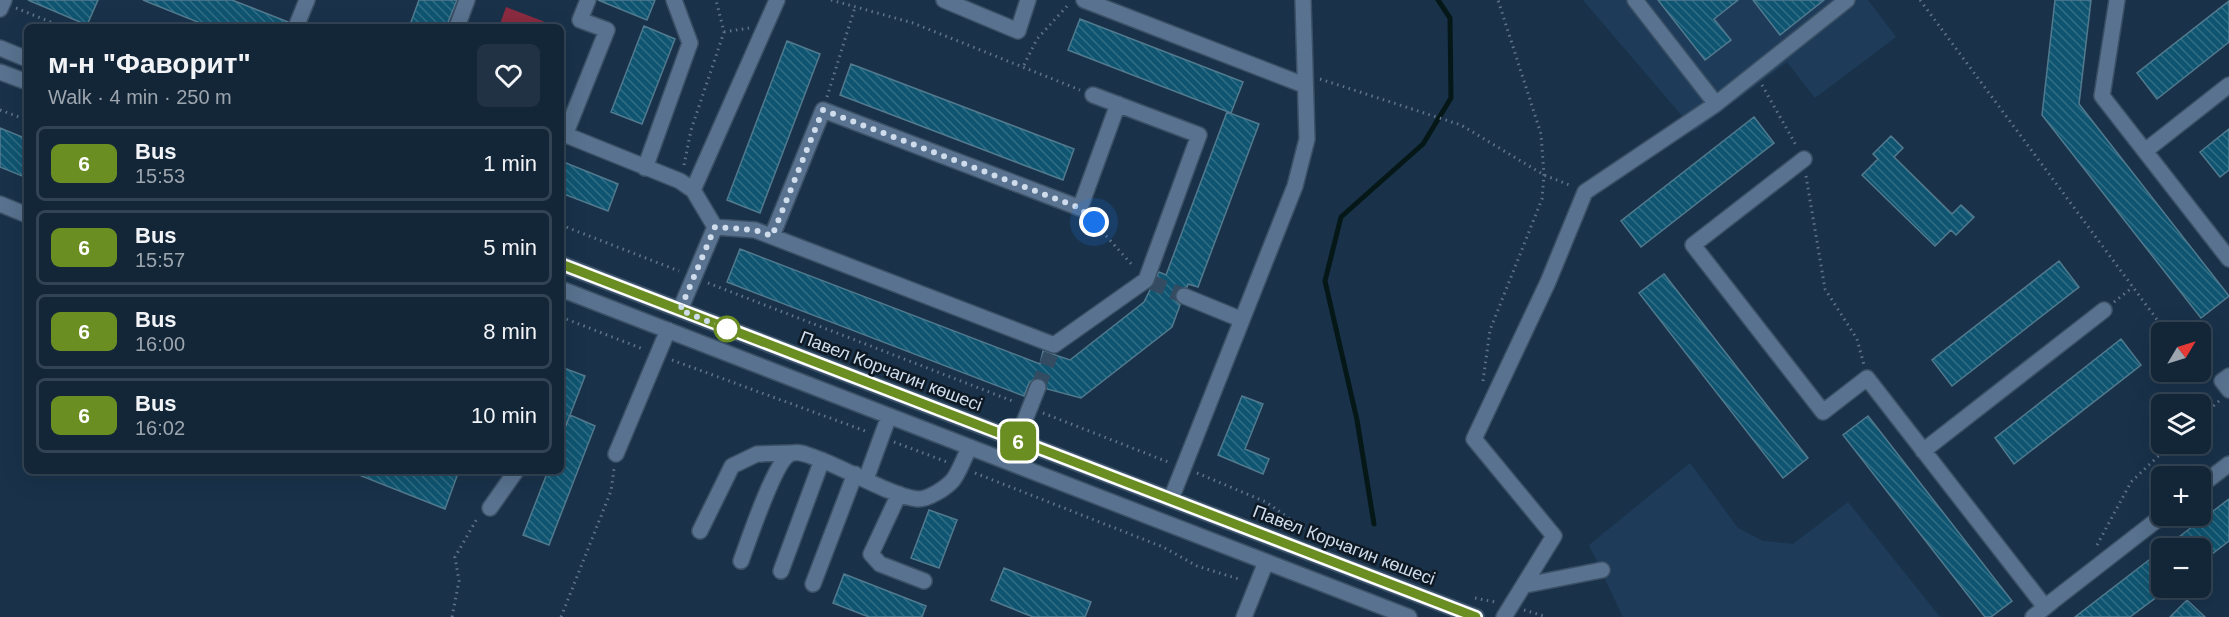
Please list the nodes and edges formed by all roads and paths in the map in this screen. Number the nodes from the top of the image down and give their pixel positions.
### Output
1 (467, 0) edge
2 (588, 0) edge
3 (674, 0) edge
4 (716, 0) edge
5 (777, 0) edge
6 (831, 0) edge
7 (944, 0) edge
8 (1028, 0) edge
9 (1072, 0) edge
10 (1084, 0) edge
11 (1303, 0) edge
12 (1498, 0) edge
13 (1635, 0) edge
14 (1847, 0) edge
15 (1920, 0) edge
16 (2117, 0) edge
17 (305, 1) edge
18 (2, 4) edge
19 (855, 7) junction
20 (55, 24) edge
21 (297, 24) edge
22 (458, 24) edge
23 (766, 25) junction
24 (724, 32) junction
25 (0, 48) edge
26 (24, 58) edge
27 (1023, 66) junction
28 (0, 72) edge
29 (1755, 73) junction
30 (1304, 80) junction
31 (24, 81) edge
32 (2229, 85) edge
33 (1093, 95) joint
34 (1118, 104) junction
35 (1716, 104) junction
36 (0, 110) edge
37 (823, 110) junction
38 (24, 119) edge
39 (564, 132) edge
40 (564, 134) edge
41 (2145, 151) junction
42 (1804, 159) junction
43 (645, 168) junction
44 (1544, 175) junction
45 (686, 186) junction
46 (1585, 192) junction
47 (0, 204) edge
48 (1080, 208) junction
49 (24, 214) edge
50 (564, 226) edge
51 (715, 227) junction
52 (772, 236) junction
53 (2229, 259) edge
54 (564, 265) edge
55 (693, 277) junction
56 (1149, 281) junction
57 (2133, 287) junction
58 (564, 290) edge
59 (1184, 296) tunnel mouth
60 (680, 310) junction
61 (2104, 310) joint
62 (564, 318) edge
63 (1240, 319) junction
64 (2159, 322) edge
65 (668, 330) junction
66 (656, 354) junction
67 (1867, 378) junction
68 (858, 379) junction
69 (2227, 382) edge
70 (1482, 385) dead end
71 (1038, 387) tunnel mouth
72 (850, 401) junction
73 (1030, 408) junction
74 (2211, 408) edge
75 (889, 416) junction
76 (881, 438) junction
77 (1017, 440) junction
78 (970, 447) junction
79 (1923, 451) junction
80 (790, 453) junction
81 (616, 454) joint
82 (2160, 454) edge
83 (822, 460) junction
84 (2229, 464) edge
85 (960, 467) junction
86 (1183, 468) junction
87 (513, 474) edge
88 (860, 476) junction
89 (2211, 478) edge
90 (899, 494) junction
91 (1171, 499) junction
92 (490, 508) joint
93 (2151, 525) edge
94 (700, 531) dead end
95 (1340, 546) dead end
96 (2091, 551) dead end
97 (741, 561) dead end
98 (1266, 562) junction
99 (1602, 570) dead end
100 (781, 571) dead end
101 (924, 581) dead end
102 (813, 584) dead end
103 (1257, 585) junction
104 (1526, 585) junction
105 (1470, 597) dead end
106 (2053, 601) junction
107 (1442, 611) edge
108 (1508, 611) edge
109 (452, 617) edge
110 (561, 617) edge
111 (1244, 617) edge
112 (1409, 617) edge
113 (1476, 617) edge
114 (1547, 617) edge
115 (2033, 617) edge

1 - 22 street
2 - 39 street
3 - 43 street
4 - 24 path
5 - 23 street
6 - 19 path
7 - 8 street
9 - 27 path
10 - 30 street
11 - 30 street
12 - 44 path
13 - 35 street
14 - 29 street
15 - 57 path
16 - 41 street
17 - 21 street
18 - 20 path
19 - 27 path
19 - 37 path
23 - 24 path
23 - 45 street
24 - 45 path
25 - 26 street
27 - 33 path
28 - 31 street
29 - 35 street
29 - 42 path
30 - 44 path
30 - 63 street
32 - 41 street
33 - 34 street
34 - 48 street
34 - 56 street
35 - 46 street
36 - 38 path
37 - 48 street
37 - 52 street
40 - 43 street
41 - 53 street
42 - 67 path
42 - 67 street
43 - 45 street
44 - 46 path
44 - 70 path
45 - 51 street
46 - 104 street
47 - 49 street
48 - 56 path
50 - 55 path
51 - 52 street
51 - 55 street
52 - 56 street
54 - 60 street, Павел Корчагин көшесі
55 - 60 street
55 - 73 path
57 - 61 path
57 - 64 path
58 - 65 street
59 - 63 street
60 - 68 street, Павел Корчагин көшесі
61 - 79 street
62 - 66 path
63 - 86 street
65 - 66 street
65 - 72 street
66 - 76 path
66 - 81 street
67 - 79 street
68 - 72 street
68 - 77 street, Павел Корчагин көшесі
69 - 74 path
71 - 73 street
72 - 75 street
73 - 77 street
73 - 86 path
75 - 76 street
75 - 78 street
76 - 85 path
76 - 88 street
77 - 91 street, Павел Корчагин көшесі
78 - 85 street
78 - 98 street
79 - 106 street
80 - 83 street
80 - 94 street
80 - 97 street
81 - 110 path
82 - 96 path
83 - 88 street
83 - 100 street
84 - 89 street
85 - 90 street
85 - 103 path
86 - 91 street
86 - 95 path
87 - 92 street
88 - 90 street
88 - 102 street
90 - 101 street
91 - 107 street, Павел Корчагин көшесі
92 - 109 path
93 - 106 street
98 - 103 street
98 - 112 street
99 - 104 street
103 - 111 street
104 - 108 street
105 - 108 path
106 - 115 street
107 - 113 street, Павел Корчагин көшесі
108 - 114 path

